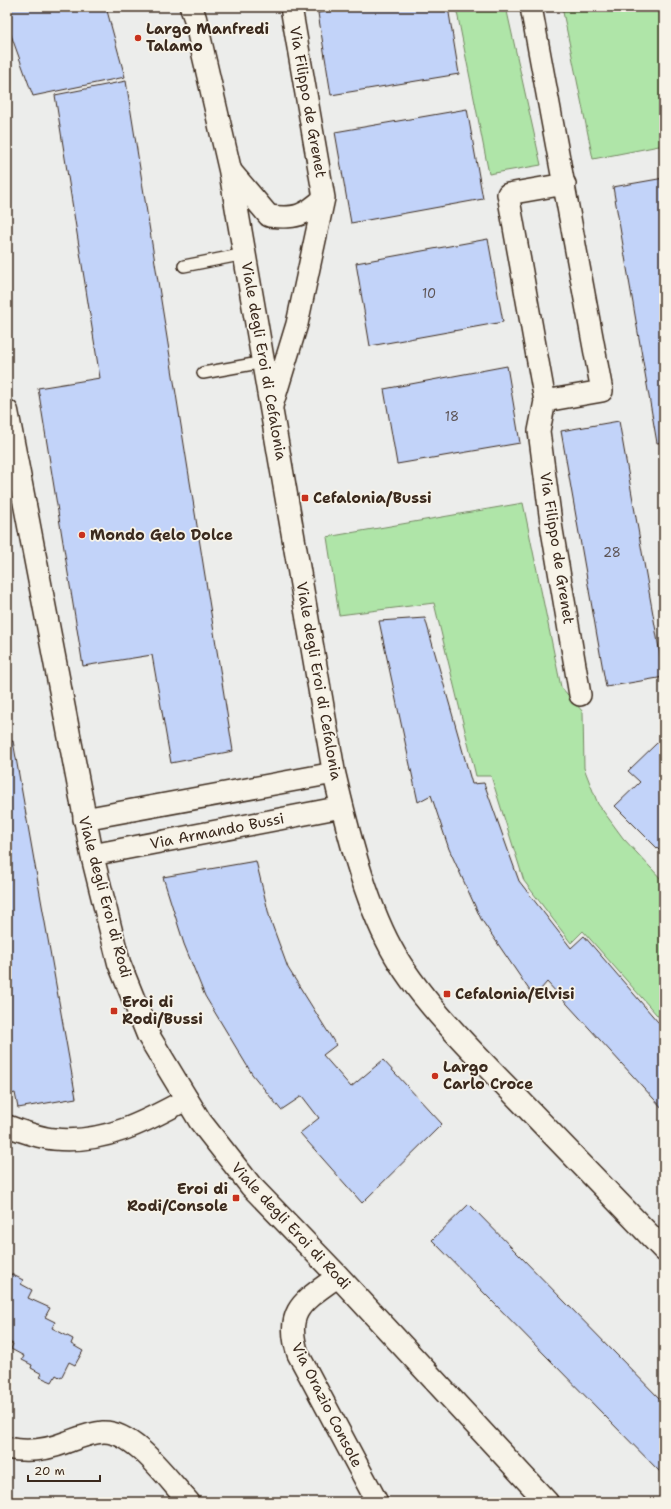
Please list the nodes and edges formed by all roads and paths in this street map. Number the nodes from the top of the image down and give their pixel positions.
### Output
1 (191, 7) edge
2 (292, 7) edge
3 (531, 7) edge
4 (230, 170) junction
5 (565, 184) junction
6 (324, 198) junction
7 (245, 254) junction
8 (184, 266) dead end
9 (264, 362) junction
10 (203, 373) dead end
11 (545, 401) junction
12 (272, 406) junction
13 (7, 410) edge
14 (580, 695) dead end
15 (334, 773) junction
16 (342, 807) junction
17 (84, 819) junction
18 (92, 855) junction
19 (187, 1099) junction
20 (7, 1126) edge
21 (664, 1250) edge
22 (338, 1276) junction
23 (7, 1448) edge
24 (189, 1502) edge
25 (377, 1502) edge
26 (547, 1502) edge

1 - 4 main road, Viale degli Eroi di Cefalonia
2 - 6 street, Via Filippo de Grenet
3 - 5 street
4 - 6 street, Via Filippo de Grenet
4 - 7 main road, Viale degli Eroi di Cefalonia
5 - 11 street, Via Filippo de Grenet
5 - 11 street
6 - 12 street, Via Filippo de Grenet
7 - 8 lane
7 - 9 main road, Viale degli Eroi di Cefalonia
9 - 10 lane
9 - 12 main road, Viale degli Eroi di Cefalonia
11 - 14 street, Via Filippo de Grenet
12 - 15 main road, Viale degli Eroi di Cefalonia
13 - 17 main road, Viale degli Eroi di Rodi
15 - 16 main road, Viale degli Eroi di Cefalonia
15 - 17 street
16 - 18 street, Via Armando Bussi
16 - 21 main road, Viale degli Eroi di Cefalonia
17 - 18 main road, Viale degli Eroi di Rodi
18 - 19 main road, Viale degli Eroi di Rodi
19 - 20 street
19 - 22 main road, Viale degli Eroi di Rodi
22 - 25 street, Via Orazio Console
22 - 26 main road, Viale degli Eroi di Rodi
23 - 24 street

